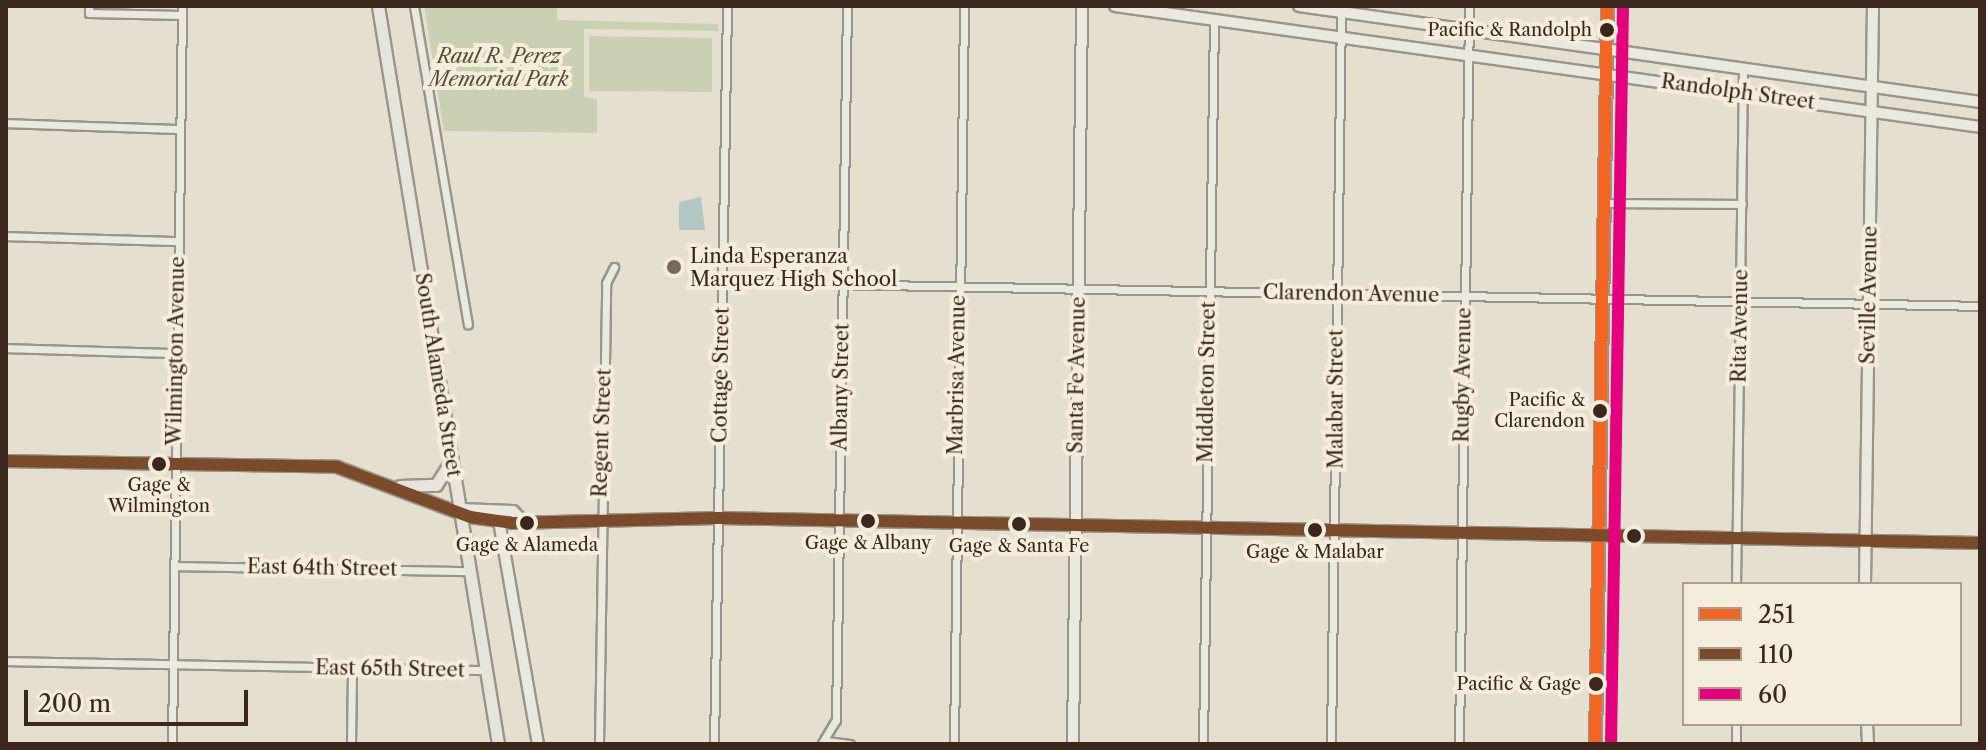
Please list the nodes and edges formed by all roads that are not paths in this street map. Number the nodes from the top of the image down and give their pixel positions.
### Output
1 (182, 6) edge
2 (378, 6) edge
3 (414, 6) edge
4 (727, 6) edge
5 (847, 6) edge
6 (964, 6) edge
7 (1082, 6) edge
8 (1115, 6) edge
9 (1299, 6) edge
10 (1469, 6) edge
11 (1607, 6) edge
12 (1873, 6) edge
13 (1341, 9) edge
14 (89, 10) edge
15 (182, 15) junction
16 (1214, 20) junction
17 (1469, 30) junction
18 (1341, 38) junction
19 (1606, 50) junction
20 (1469, 55) junction
21 (1743, 69) junction
22 (1605, 74) junction
23 (1871, 85) junction
24 (1743, 93) junction
25 (1980, 102) edge
26 (1871, 111) junction
27 (6, 123) edge
28 (1980, 127) edge
29 (180, 129) junction
30 (1604, 203) junction
31 (1742, 204) junction
32 (6, 236) edge
33 (178, 241) junction
34 (614, 267) dead end
35 (723, 282) junction
36 (842, 285) junction
37 (958, 287) junction
38 (1078, 289) junction
39 (1209, 291) junction
40 (1337, 294) junction
41 (1465, 296) junction
42 (1603, 299) junction
43 (1740, 302) junction
44 (1868, 304) junction
45 (1980, 306) edge
46 (468, 324) dead end
47 (6, 348) edge
48 (176, 353) junction
49 (450, 451) junction
50 (6, 461) edge
51 (174, 464) junction
52 (400, 486) junction
53 (466, 511) junction
54 (718, 518) junction
55 (521, 519) junction
56 (599, 519) junction
57 (494, 521) junction
58 (838, 521) junction
59 (955, 524) junction
60 (1075, 526) junction
61 (1204, 529) junction
62 (1335, 531) junction
63 (1460, 533) junction
64 (1599, 536) junction
65 (1736, 538) junction
66 (1864, 541) junction
67 (1980, 543) edge
68 (174, 566) junction
69 (469, 571) junction
70 (1736, 582) edge
71 (1865, 582) edge
72 (6, 661) edge
73 (173, 665) junction
74 (352, 669) junction
75 (486, 670) junction
76 (836, 720) junction
77 (172, 744) edge
78 (351, 744) edge
79 (498, 744) edge
80 (538, 744) edge
81 (599, 744) edge
82 (714, 744) edge
83 (822, 744) edge
84 (850, 744) edge
85 (954, 744) edge
86 (1073, 744) edge
87 (1203, 744) edge
88 (1331, 744) edge
89 (1459, 744) edge
90 (1595, 744) edge

1 - 15 street, Wilmington Avenue
2 - 49 main road, South Alameda Street
3 - 46 street
4 - 35 street, Cottage Street
5 - 36 street, Albany Street
6 - 37 street, Marbrisa Avenue
7 - 38 main road, Santa Fe Avenue
8 - 16 main road, Randolph Street
9 - 13 main road, Randolph Street
10 - 17 street, Rugby Avenue
11 - 19 main road
12 - 23 main road, Seville Avenue
13 - 17 main road, Randolph Street
13 - 18 street, Malabar Street
14 - 15 street
15 - 29 street, Wilmington Avenue
16 - 18 main road, Randolph Street
16 - 39 street, Middleton Street
17 - 19 main road, Randolph Street
17 - 20 street, Rugby Avenue
18 - 20 main road, Randolph Street
18 - 40 street, Malabar Street
19 - 21 main road, Randolph Street
19 - 22 main road
20 - 22 main road, Randolph Street
20 - 41 street, Rugby Avenue
21 - 23 main road, Randolph Street
21 - 24 street, Rita Avenue
22 - 24 main road, Randolph Street
22 - 30 main road
23 - 25 main road, Randolph Street
23 - 26 main road, Seville Avenue
24 - 26 main road, Randolph Street
24 - 31 street, Rita Avenue
26 - 28 main road, Randolph Street
26 - 44 main road, Seville Avenue
27 - 29 street
29 - 33 street, Wilmington Avenue
30 - 31 street
30 - 42 main road
31 - 43 street, Rita Avenue
32 - 33 street
33 - 48 street, Wilmington Avenue
34 - 56 street, Regent Street
35 - 36 street, Clarendon Avenue
35 - 54 street, Cottage Street
36 - 37 street, Clarendon Avenue
36 - 58 street, Albany Street
37 - 38 street, Clarendon Avenue
37 - 59 street, Marbrisa Avenue
38 - 39 street, Clarendon Avenue
38 - 60 main road, Santa Fe Avenue
39 - 40 street, Clarendon Avenue
39 - 61 street, Middleton Street
40 - 41 street, Clarendon Avenue
40 - 62 street, Malabar Street
41 - 42 street, Clarendon Avenue
41 - 63 street, Rugby Avenue
42 - 43 street, Clarendon Avenue
42 - 64 main road
43 - 44 street, Clarendon Avenue
43 - 65 street, Rita Avenue
44 - 45 street, Clarendon Avenue
44 - 66 main road, Seville Avenue
47 - 48 street
48 - 51 street, Wilmington Avenue
49 - 52 main road
49 - 53 main road, South Alameda Street
50 - 51 main road
51 - 52 main road
51 - 68 street, Wilmington Avenue
52 - 53 main road
53 - 55 main road
53 - 57 main road
53 - 69 main road, South Alameda Street
54 - 56 main road
54 - 58 main road
54 - 82 street, Cottage Street
55 - 56 main road
55 - 57 main road
56 - 81 street, Regent Street
57 - 80 main road
58 - 59 main road
58 - 76 street, Albany Street
59 - 60 main road
59 - 85 street, Marbrisa Avenue
60 - 61 main road
60 - 86 main road, Santa Fe Avenue
61 - 62 main road
61 - 87 street, Middleton Street
62 - 63 main road
62 - 88 street, Malabar Street
63 - 64 main road
63 - 89 street, Rugby Avenue
64 - 65 main road
64 - 90 main road
65 - 66 main road
65 - 70 street, Rita Avenue
66 - 67 main road
66 - 71 main road, Seville Avenue
68 - 69 street, East 64th Street
68 - 73 street, Wilmington Avenue
69 - 75 main road, South Alameda Street
72 - 73 street, East 65th Street
73 - 74 street, East 65th Street
73 - 77 street, Wilmington Avenue
74 - 75 street, East 65th Street
74 - 78 street
75 - 79 main road, South Alameda Street
76 - 83 street
76 - 84 street
83 - 84 street

